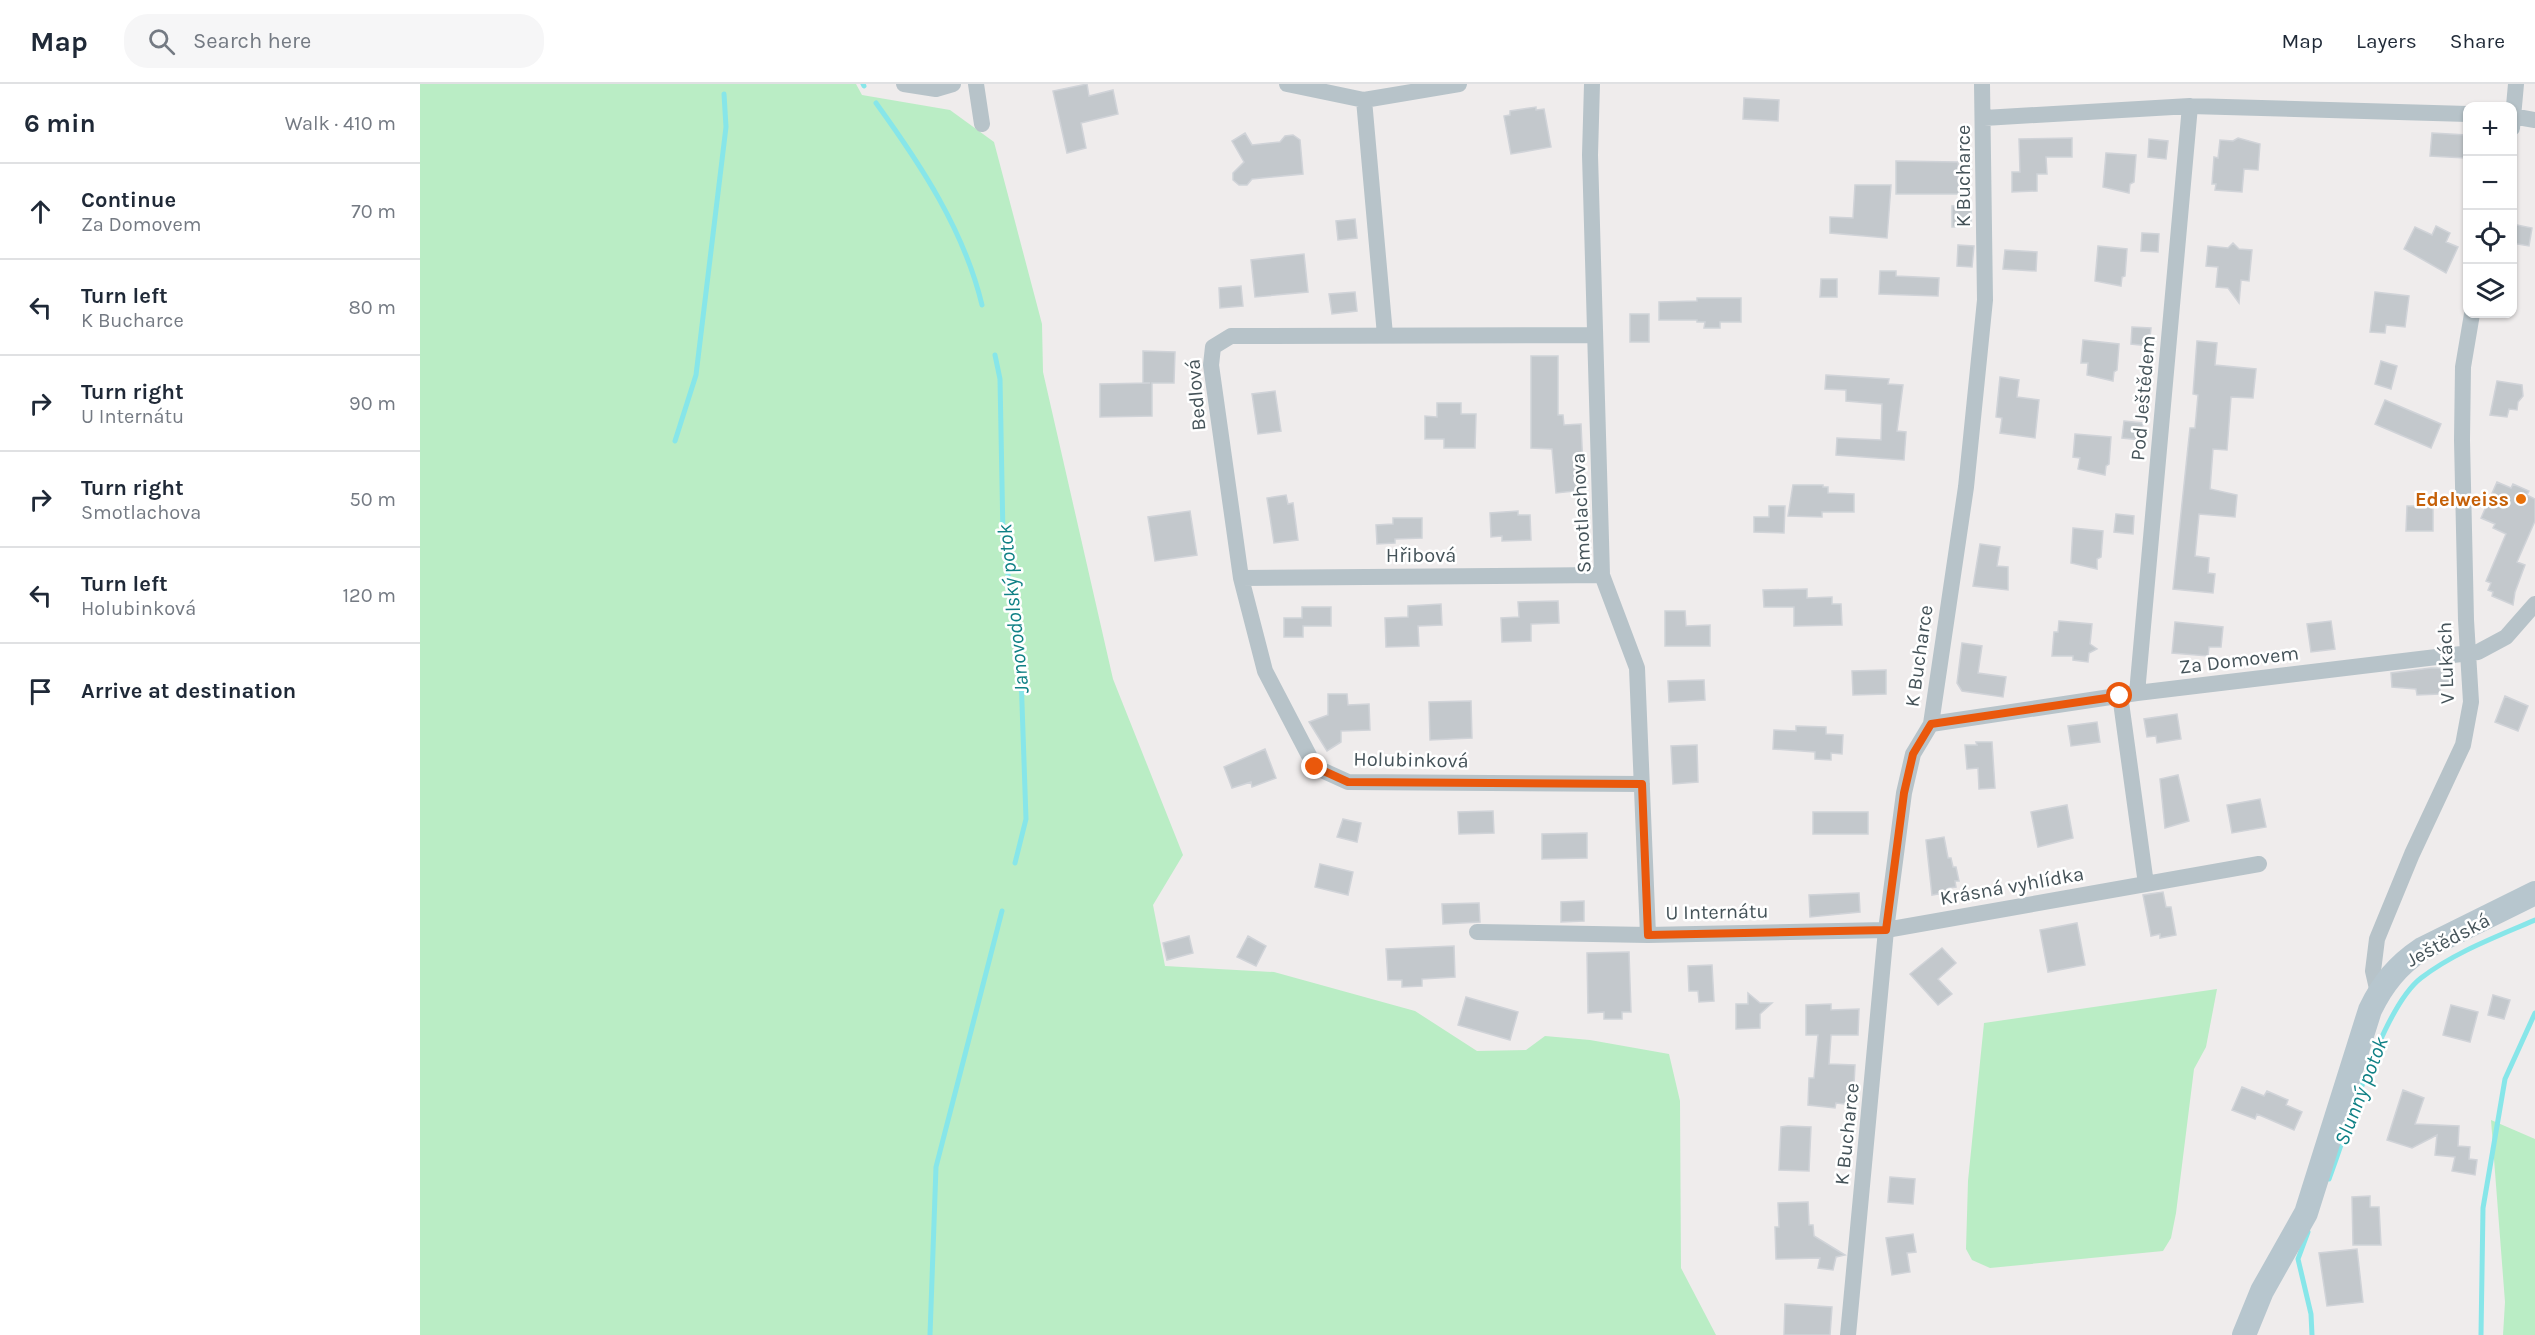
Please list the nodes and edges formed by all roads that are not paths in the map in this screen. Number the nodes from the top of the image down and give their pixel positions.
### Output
1 (904, 84) edge
2 (953, 84) edge
3 (976, 84) edge
4 (1287, 84) edge
5 (1459, 84) edge
6 (1592, 84) edge
7 (1982, 84) edge
8 (2516, 84) edge
9 (1364, 100) junction
10 (2514, 102) edge
11 (2190, 106) junction
12 (2463, 114) edge
13 (1984, 118) junction
14 (2517, 120) edge
15 (2535, 120) edge
16 (982, 124) dead end
17 (2471, 318) edge
18 (1385, 334) junction
19 (1595, 335) junction
20 (1602, 575) junction
21 (1241, 578) junction
22 (2535, 604) edge
23 (2470, 654) junction
24 (2138, 693) junction
25 (2120, 696) junction
26 (1931, 724) junction
27 (1642, 784) junction
28 (2259, 864) dead end
29 (2146, 884) junction
30 (2535, 893) edge
31 (1886, 930) junction
32 (1477, 932) dead end
33 (1648, 935) junction
34 (2378, 993) junction
35 (1848, 1335) edge
36 (2244, 1335) edge

1 - 2 street
3 - 16 street
4 - 9 street
5 - 9 street
6 - 19 street, Smotlachova
7 - 13 street, K Bucharce
8 - 10 street
9 - 18 street
11 - 12 street
11 - 13 street
11 - 24 street, Pod Ještědem
13 - 26 street, K Bucharce
14 - 15 street
17 - 23 street, V Lukách
18 - 19 street, Bedlová
18 - 21 street, Bedlová
19 - 20 street, Smotlachova
20 - 21 street, Hřibová
20 - 27 street, Smotlachova
21 - 27 street, Holubinková
22 - 23 street, Za Domovem
23 - 24 street, Za Domovem
23 - 34 street, V Lukách
24 - 25 street, Za Domovem
25 - 26 street, Za Domovem
25 - 29 street
26 - 31 street, K Bucharce
27 - 33 street, Smotlachova
28 - 29 street, Krásná vyhlídka
29 - 31 street, Krásná vyhlídka
30 - 34 street, Ještědská
31 - 33 street, U Internátu
31 - 35 street, K Bucharce
32 - 33 street, U Internátu
34 - 36 street, Ještědská

